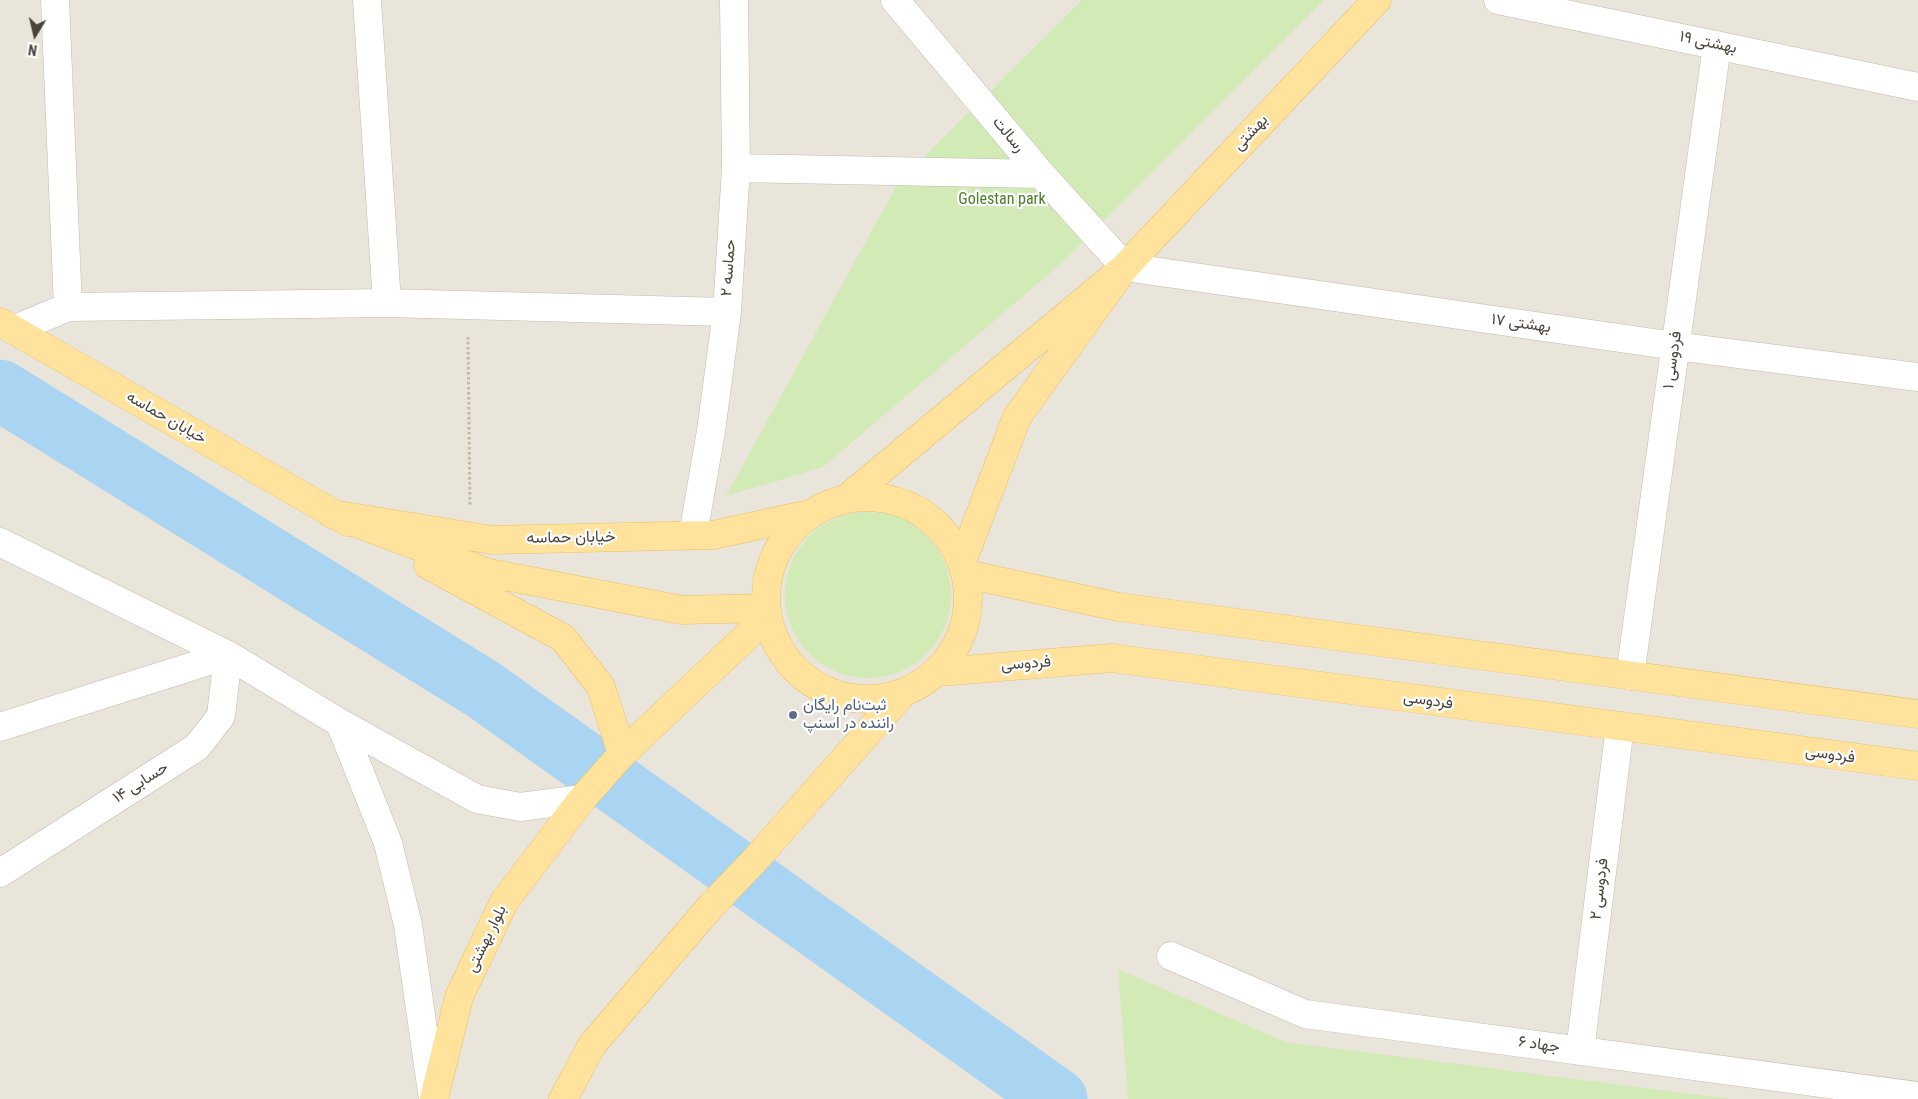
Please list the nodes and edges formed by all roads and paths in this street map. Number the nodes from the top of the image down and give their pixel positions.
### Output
1 (55, 0) edge
2 (367, 0) edge
3 (734, 0) edge
4 (895, 0) edge
5 (1377, 0) edge
6 (1498, 0) edge
7 (1717, 45) junction
8 (1918, 87) edge
9 (736, 168) junction
10 (1041, 174) junction
11 (1125, 266) junction
12 (387, 303) junction
13 (468, 305) junction
14 (68, 307) junction
15 (727, 312) junction
16 (6, 326) edge
17 (1675, 346) junction
18 (1918, 377) edge
19 (846, 499) junction
20 (332, 514) junction
21 (810, 514) junction
22 (693, 535) junction
23 (470, 536) junction
24 (0, 542) edge
25 (964, 568) junction
26 (766, 613) junction
27 (228, 655) junction
28 (938, 672) junction
29 (1630, 676) junction
30 (902, 694) junction
31 (1918, 714) edge
32 (340, 723) junction
33 (1620, 726) junction
34 (0, 727) edge
35 (622, 754) junction
36 (1918, 766) edge
37 (582, 798) junction
38 (0, 873) edge
39 (1170, 956) dead end
40 (1580, 1051) junction
41 (1918, 1096) edge
42 (434, 1099) edge
43 (563, 1099) edge

1 - 14 street
2 - 12 street
3 - 9 street, حماسه ۲
4 - 10 street, رسالت
5 - 11 main road, بهشتی
6 - 7 street, بهشتی ۱۹
7 - 8 street, بهشتی ۱۹
7 - 17 street, فردوسی ۱
9 - 10 street
9 - 15 street, حماسه ۲
10 - 11 street, رسالت
11 - 17 street, بهشتی ۱۷
11 - 19 main road
11 - 25 main road
12 - 13 street
12 - 14 street
13 - 15 street
13 - 23 path
14 - 16 street
15 - 22 street, حماسه ۲
16 - 20 main road, خیابان حماسه
17 - 18 street, بهشتی ۱۷
17 - 29 street, فردوسی ۱
19 - 21 main road
19 - 25 main road
20 - 23 main road, خیابان حماسه
20 - 26 main road, خیابان حماسه
20 - 35 main road
21 - 22 main road, خیابان حماسه
21 - 26 main road
22 - 23 main road, خیابان حماسه
24 - 27 street
25 - 28 main road
25 - 29 main road
26 - 30 main road
26 - 35 main road, بلوار بهشتی
27 - 32 street
27 - 34 street
27 - 38 street, حسابی ۱۴
28 - 30 main road
28 - 33 main road, فردوسی
29 - 31 main road
30 - 43 main road
32 - 37 street
32 - 42 street
33 - 36 main road, فردوسی
33 - 40 street, فردوسی ۲
35 - 37 main road, بلوار بهشتی
37 - 42 main road, بلوار بهشتی
39 - 40 street, جهاد ۶
40 - 41 street, جهاد ۶

